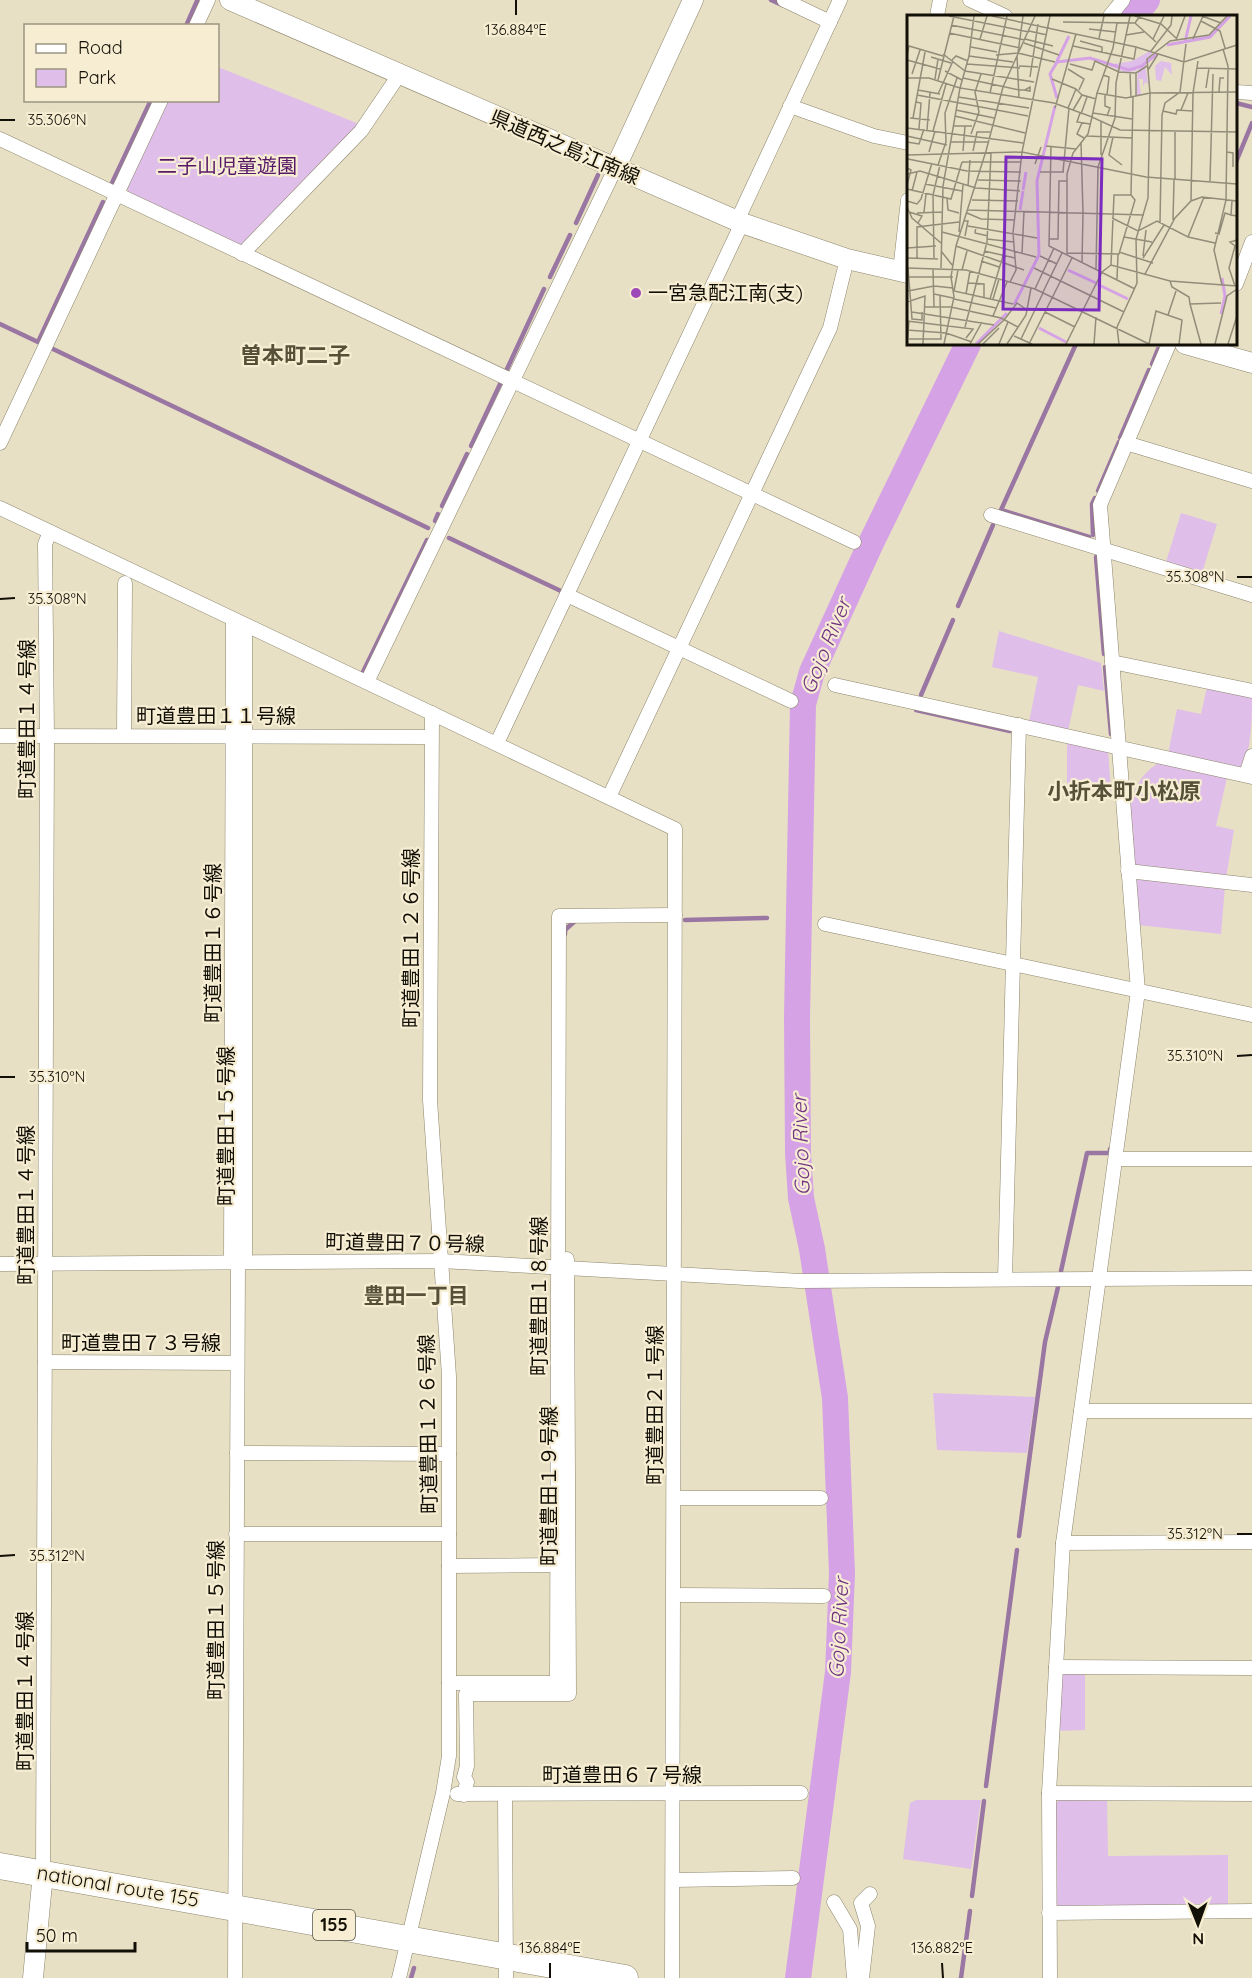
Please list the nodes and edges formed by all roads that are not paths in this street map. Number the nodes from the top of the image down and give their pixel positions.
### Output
1 (208, 0) edge
2 (230, 0) edge
3 (693, 0) edge
4 (784, 0) edge
5 (840, 0) edge
6 (940, 0) edge
7 (970, 0) edge
8 (1123, 0) edge
9 (1001, 10) edge
10 (937, 15) edge
11 (1111, 15) edge
12 (830, 22) junction
13 (197, 24) edge
14 (399, 75) junction
15 (1237, 92) edge
16 (1252, 93) edge
17 (160, 102) edge
18 (790, 106) junction
19 (0, 139) edge
20 (907, 143) edge
21 (615, 169) junction
22 (116, 194) junction
23 (739, 222) junction
24 (907, 229) edge
25 (1252, 242) edge
26 (242, 254) junction
27 (847, 259) junction
28 (904, 272) edge
29 (1237, 281) edge
30 (1169, 345) edge
31 (1194, 345) edge
32 (1211, 347) edge
33 (1252, 363) edge
34 (512, 379) junction
35 (640, 440) junction
36 (0, 443) edge
37 (1126, 443) junction
38 (1252, 481) edge
39 (752, 493) junction
40 (0, 508) edge
41 (991, 515) dead end
42 (49, 535) junction
43 (854, 542) dead end
44 (1103, 548) junction
45 (125, 583) dead end
46 (567, 595) junction
47 (1252, 595) edge
48 (239, 624) junction
49 (679, 648) junction
50 (1112, 662) junction
51 (367, 682) junction
52 (835, 685) dead end
53 (1252, 691) edge
54 (791, 701) dead end
55 (431, 716) junction
56 (1019, 725) junction
57 (124, 735) junction
58 (0, 736) edge
59 (47, 736) junction
60 (239, 736) junction
61 (431, 737) junction
62 (497, 743) junction
63 (1118, 747) junction
64 (1252, 756) edge
65 (1249, 776) edge
66 (609, 797) junction
67 (1128, 871) junction
68 (1252, 885) edge
69 (675, 915) junction
70 (825, 924) dead end
71 (568, 929) dead end
72 (1013, 964) junction
73 (1138, 991) junction
74 (1252, 1015) edge
75 (1116, 1159) junction
76 (1252, 1160) edge
77 (441, 1261) junction
78 (238, 1262) junction
79 (0, 1264) edge
80 (46, 1264) junction
81 (564, 1267) junction
82 (675, 1273) junction
83 (1252, 1278) edge
84 (1005, 1279) junction
85 (1100, 1279) junction
86 (45, 1362) junction
87 (237, 1363) junction
88 (1082, 1412) junction
89 (1252, 1412) edge
90 (237, 1453) junction
91 (449, 1454) junction
92 (674, 1498) junction
93 (821, 1498) dead end
94 (236, 1534) junction
95 (449, 1534) junction
96 (1252, 1542) edge
97 (1063, 1543) junction
98 (558, 1565) junction
99 (449, 1566) junction
100 (674, 1595) junction
101 (824, 1596) dead end
102 (1056, 1667) junction
103 (1252, 1668) edge
104 (449, 1683) junction
105 (443, 1793) junction
106 (801, 1793) dead end
107 (1048, 1793) junction
108 (505, 1794) junction
109 (673, 1794) junction
110 (1252, 1794) edge
111 (464, 1795) junction
112 (0, 1866) edge
113 (0, 1873) edge
114 (43, 1877) junction
115 (793, 1878) dead end
116 (672, 1880) junction
117 (870, 1894) dead end
118 (834, 1902) dead end
119 (1252, 1911) edge
120 (234, 1913) junction
121 (1049, 1913) junction
122 (407, 1944) junction
123 (506, 1968) edge
124 (33, 1978) edge
125 (235, 1978) edge
126 (399, 1978) edge
127 (551, 1978) edge
128 (626, 1978) edge
129 (672, 1978) edge
130 (854, 1978) edge
131 (862, 1978) edge
132 (1050, 1978) edge

1 - 13 street
2 - 14 main road, 県道西之島江南線
3 - 21 main road
4 - 12 street
5 - 12 street
6 - 10 street
7 - 9 street
8 - 11 street
12 - 18 street
14 - 21 main road, 県道西之島江南線
14 - 26 street
15 - 16 street
17 - 22 street
18 - 20 street
18 - 23 street
19 - 22 street
21 - 23 main road, 県道西之島江南線
21 - 34 street
22 - 26 street
22 - 36 street
23 - 27 main road, 県道西之島江南線
23 - 35 street
24 - 28 street
25 - 29 street
26 - 34 street
27 - 28 main road, 県道西之島江南線
27 - 39 street
30 - 37 street
31 - 32 main road
32 - 33 main road
34 - 35 street
34 - 51 street
35 - 39 street
35 - 46 street
37 - 38 street
37 - 44 street
39 - 43 street
39 - 49 street
40 - 42 street
41 - 44 street
42 - 48 street
42 - 59 street, 町道豊田１４号線
44 - 47 street
44 - 50 street
45 - 57 street
46 - 49 street
46 - 62 street
48 - 51 street
48 - 60 street, 町道豊田１５号線
49 - 54 street
49 - 66 street
50 - 53 street
50 - 63 street
51 - 55 street
52 - 56 street
55 - 61 street, 町道豊田１２６号線
55 - 62 street
56 - 63 street
56 - 72 street
57 - 59 street, 町道豊田１１号線
57 - 60 street, 町道豊田１１号線
58 - 59 street, 町道豊田１１号線
59 - 80 street, 町道豊田１４号線
60 - 61 street, 町道豊田１１号線
60 - 78 street, 町道豊田１５号線
61 - 77 street, 町道豊田１２６号線
62 - 66 street
63 - 65 street
63 - 67 street
64 - 65 street
66 - 69 street, 町道豊田２１号線
67 - 68 street
67 - 73 street
69 - 81 street, 町道豊田１８号線
69 - 82 street, 町道豊田２１号線
70 - 72 street
71 - 81 street, 町道豊田１９号線
72 - 73 street
72 - 84 street
73 - 74 street
73 - 75 street
75 - 76 street
75 - 85 street
77 - 78 street, 町道豊田７０号線
77 - 81 street, 町道豊田７０号線
77 - 91 street, 町道豊田１２６号線
78 - 80 street, 町道豊田７０号線
78 - 87 street, 町道豊田１５号線
79 - 80 street, 町道豊田７０号線
80 - 86 street, 町道豊田１４号線
81 - 82 street, 町道豊田７０号線
81 - 98 street, 町道豊田１８号線
81 - 111 street, 町道豊田１９号線
82 - 84 street, 町道豊田７０号線
82 - 92 street, 町道豊田２１号線
83 - 85 street, 町道豊田７０号線
84 - 85 street, 町道豊田７０号線
85 - 88 street
86 - 87 street, 町道豊田７３号線
86 - 114 street, 町道豊田１４号線
87 - 90 street, 町道豊田１５号線
88 - 89 street
88 - 97 street
90 - 91 street
90 - 94 street, 町道豊田１５号線
91 - 95 street, 町道豊田１２６号線
92 - 93 street
92 - 100 street, 町道豊田２１号線
94 - 95 street
94 - 120 street, 町道豊田１５号線
95 - 99 street, 町道豊田１２６号線
96 - 97 street
97 - 102 street
98 - 99 street
98 - 104 street, 町道豊田１８号線
99 - 104 street, 町道豊田１２６号線
100 - 101 street
100 - 109 street, 町道豊田２１号線
102 - 103 street
102 - 107 street
104 - 105 street, 町道豊田１２６号線
105 - 111 street, 町道豊田６７号線
105 - 122 street, 町道豊田１２６号線
106 - 109 street, 町道豊田６７号線
107 - 110 street
107 - 121 street
108 - 109 street, 町道豊田６７号線
108 - 111 street, 町道豊田６７号線
108 - 123 street
109 - 116 street, 町道豊田２１号線
112 - 114 highway, national route 155 / 155
113 - 114 highway, national route 155 / 155
114 - 120 highway, national route 155 / 155
114 - 124 main road
115 - 116 street
116 - 129 street, 町道豊田２１号線
117 - 131 street
118 - 130 street
119 - 121 street
120 - 122 highway, national route 155 / 155
120 - 125 street, 町道豊田１５号線
121 - 132 street
122 - 123 highway, national route 155 / 155
122 - 126 street, 町道豊田１２６号線
123 - 127 highway, national route 155 / 155
123 - 128 highway, national route 155 / 155

